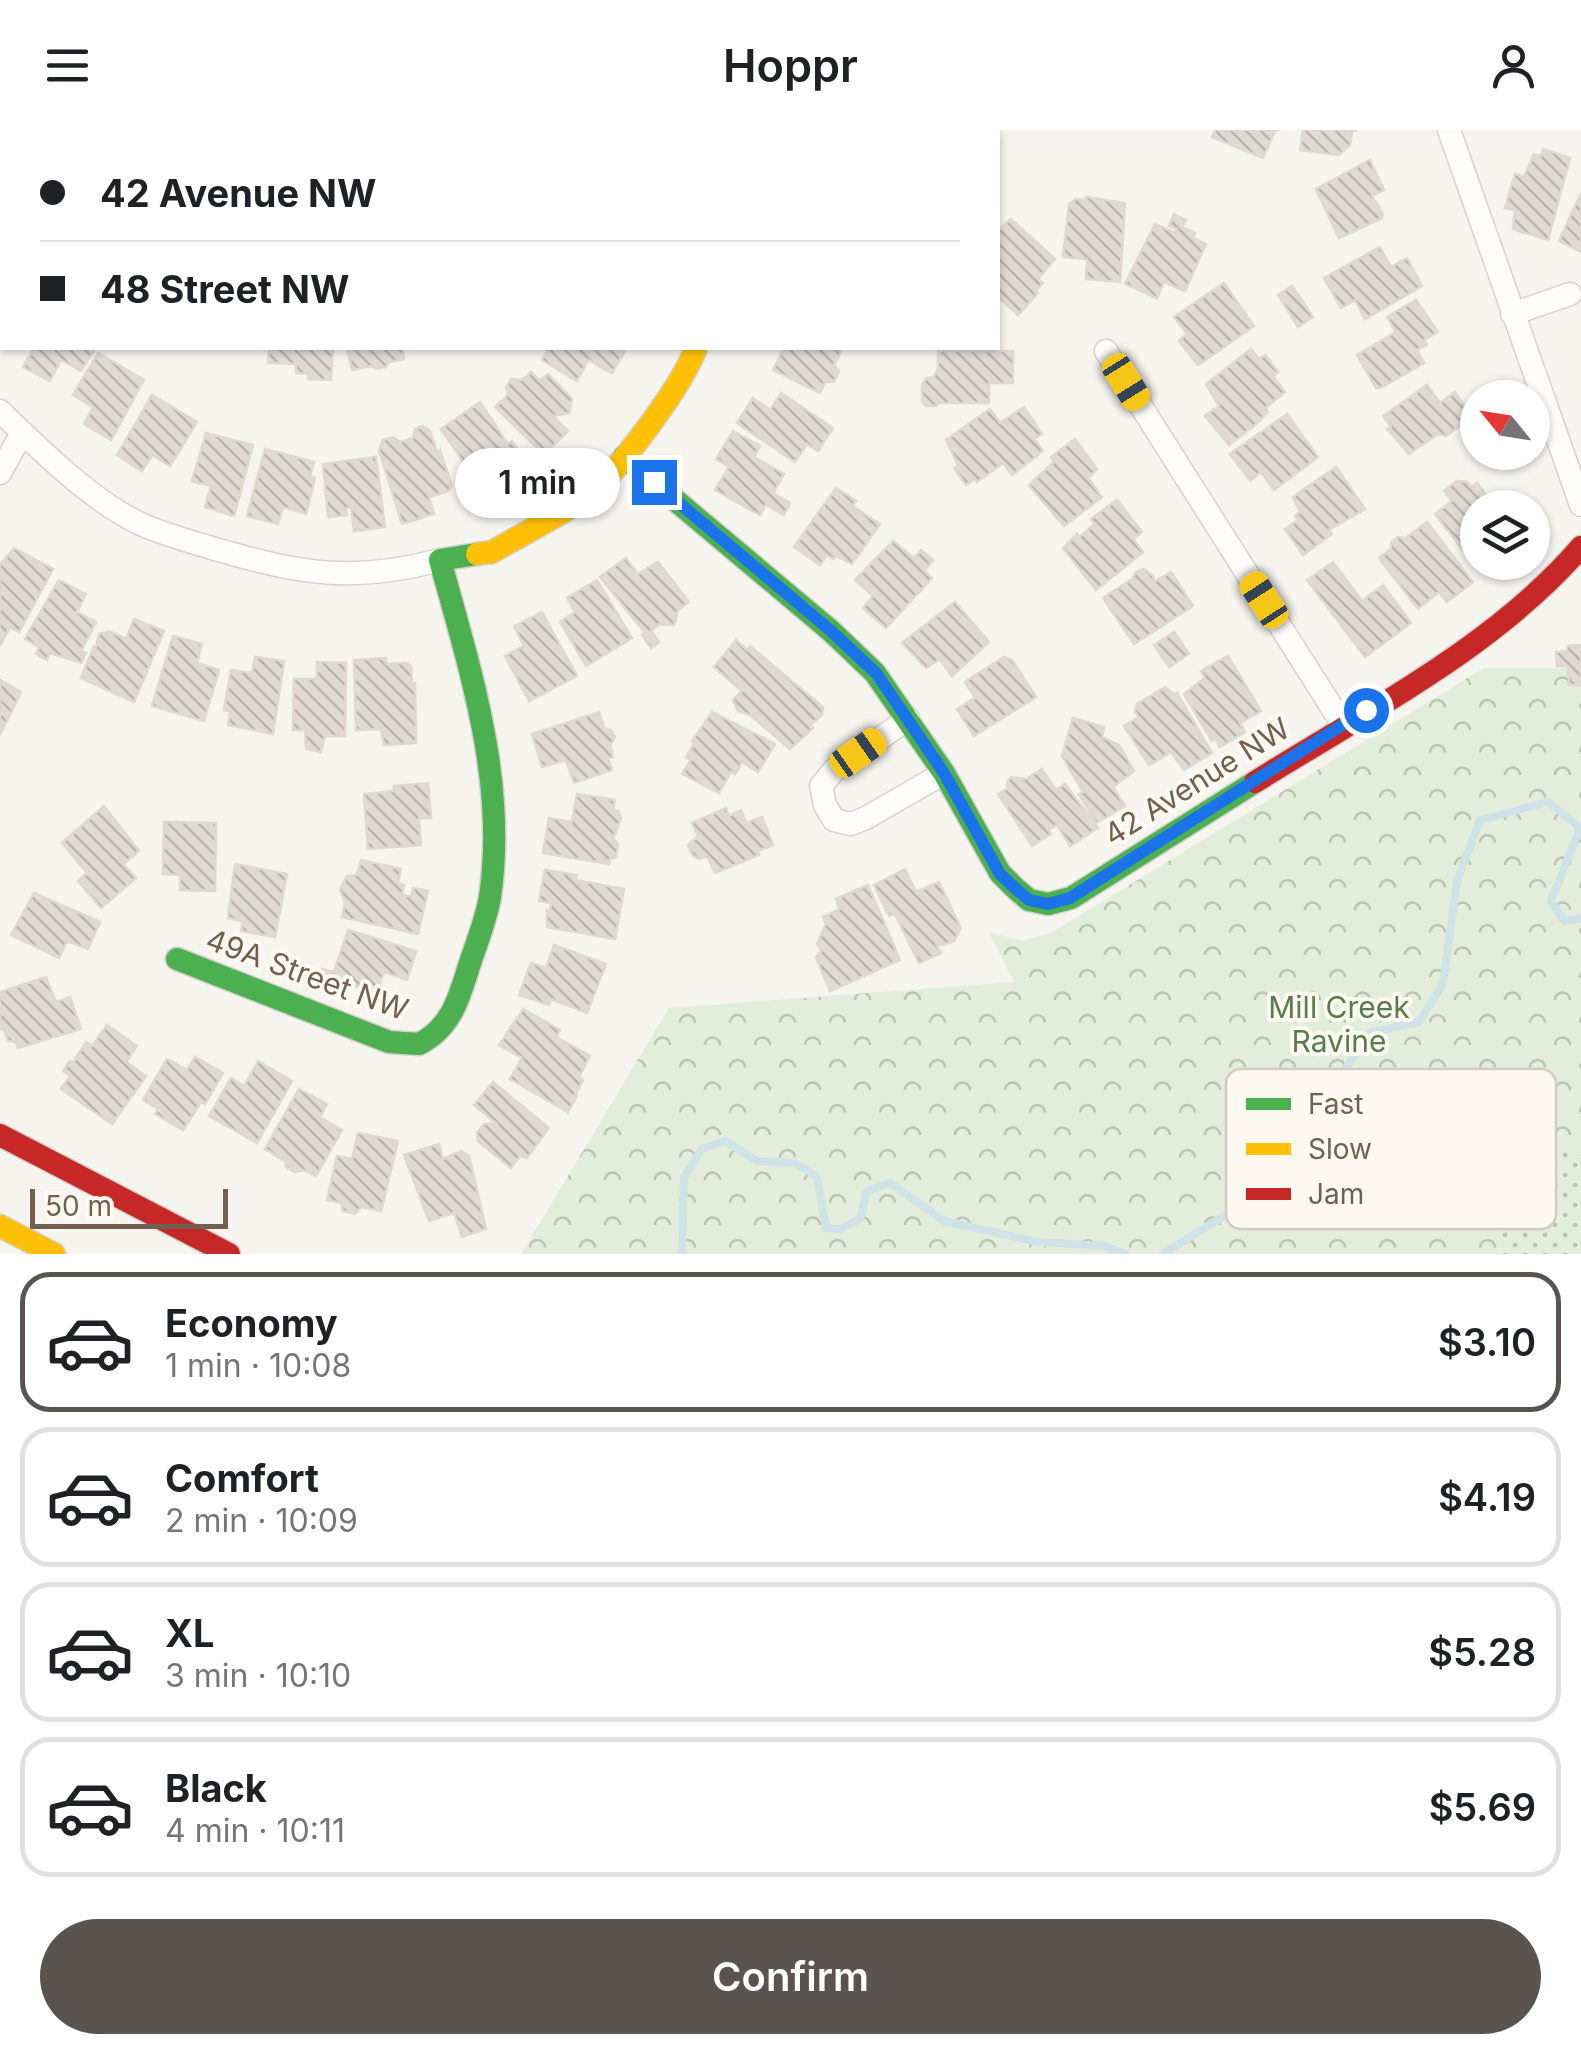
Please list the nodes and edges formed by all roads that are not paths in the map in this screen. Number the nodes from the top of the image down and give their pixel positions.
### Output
1 (1449, 130) edge
2 (1570, 294) dead end
3 (1512, 314) junction
4 (695, 350) edge
5 (1106, 351) dead end
6 (0, 411) edge
7 (22, 433) junction
8 (624, 457) junction
9 (0, 473) edge
10 (1581, 505) edge
11 (1581, 547) edge
12 (440, 560) junction
13 (908, 719) junction
14 (1343, 725) junction
15 (944, 773) junction
16 (177, 959) dead end
17 (0, 1135) edge
18 (0, 1226) edge
19 (54, 1254) edge
20 (230, 1254) edge

1 - 3 street
2 - 3 street
3 - 10 street
4 - 8 street
5 - 14 street
6 - 7 street
7 - 9 street
7 - 12 street
8 - 12 street
8 - 13 street
11 - 14 street, 42 Avenue NW
12 - 16 street, 49A Street NW
13 - 15 street
13 - 15 street
14 - 15 street, 42 Avenue NW
17 - 20 street
18 - 19 street

